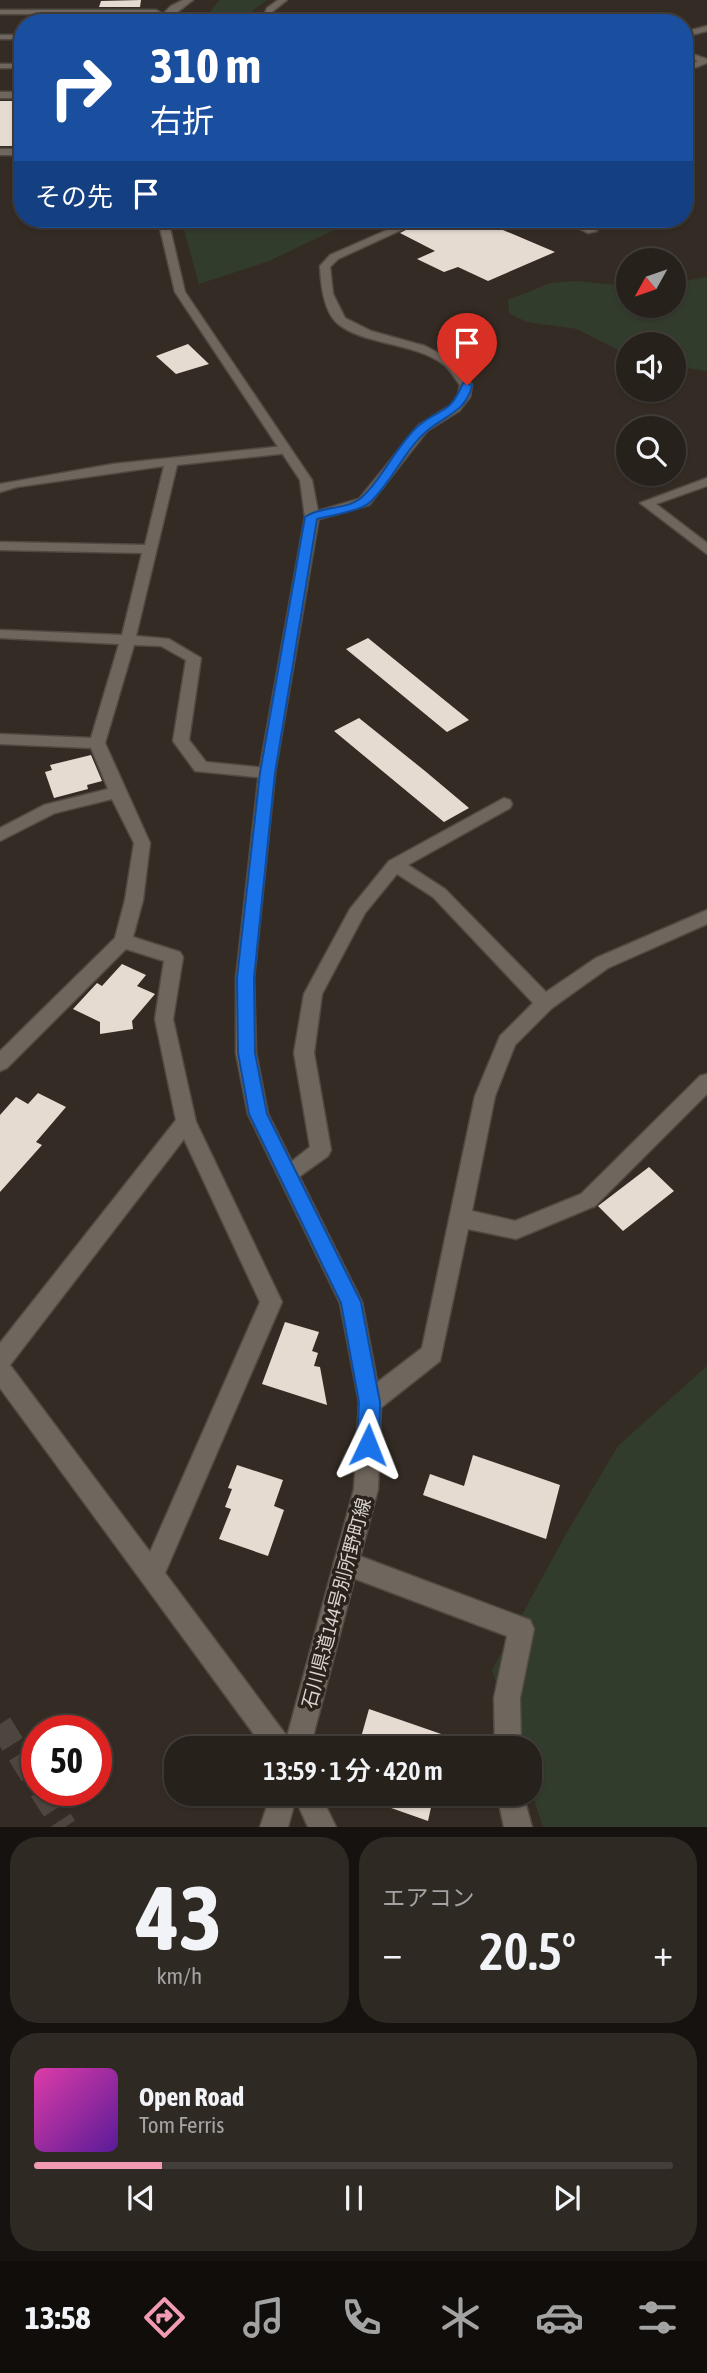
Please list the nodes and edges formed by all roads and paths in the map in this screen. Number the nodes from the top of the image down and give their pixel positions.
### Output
1 (189, 0) edge
2 (283, 0) edge
3 (0, 12) edge
4 (154, 14) edge
5 (167, 14) edge
6 (268, 14) edge
7 (693, 56) edge
8 (693, 66) edge
9 (166, 228) edge
10 (400, 228) edge
11 (587, 228) edge
12 (592, 230) dead end
13 (285, 450) junction
14 (172, 461) junction
15 (707, 482) edge
16 (0, 488) edge
17 (312, 517) junction
18 (0, 546) edge
19 (150, 549) junction
20 (707, 550) edge
21 (0, 634) edge
22 (128, 639) junction
23 (0, 739) edge
24 (97, 743) junction
25 (267, 773) junction
26 (117, 792) junction
27 (504, 804) dead end
28 (0, 835) edge
29 (395, 865) junction
30 (707, 917) edge
31 (123, 941) junction
32 (545, 1003) junction
33 (0, 1063) edge
34 (707, 1082) edge
35 (186, 1122) junction
36 (289, 1175) junction
37 (460, 1218) junction
38 (0, 1361) edge
39 (0, 1370) edge
40 (370, 1402) junction
41 (346, 1563) junction
42 (152, 1574) junction
43 (271, 1736) edge
44 (301, 1736) edge
45 (508, 1736) edge
46 (280, 1806) edge
47 (312, 1806) edge
48 (513, 1806) edge
49 (274, 1827) edge
50 (322, 1827) edge
51 (518, 1827) edge

1 - 5 street
2 - 6 street
3 - 4 street
7 - 8 street
9 - 13 street, 石川県道144号別所野町線
10 - 17 street
11 - 12 street
13 - 14 street
13 - 17 street, 石川県道144号別所野町線
14 - 16 street
14 - 19 street
15 - 20 street
17 - 25 street, 石川県道144号別所野町線
18 - 19 street
19 - 22 street
21 - 22 street
22 - 24 street
22 - 25 street
23 - 24 street
24 - 26 street
25 - 36 street, 石川県道144号別所野町線
26 - 28 street
26 - 31 street
27 - 29 street
29 - 32 street
29 - 36 street
30 - 32 street
31 - 33 street
31 - 35 street
32 - 37 street
34 - 37 street
35 - 38 street
35 - 42 street
36 - 40 street, 石川県道144号別所野町線
37 - 40 street
39 - 42 street
40 - 41 street, 石川県道144号別所野町線
41 - 44 street, 石川県道144号別所野町線
41 - 45 street
42 - 43 street
46 - 49 street
47 - 50 street
48 - 51 street

